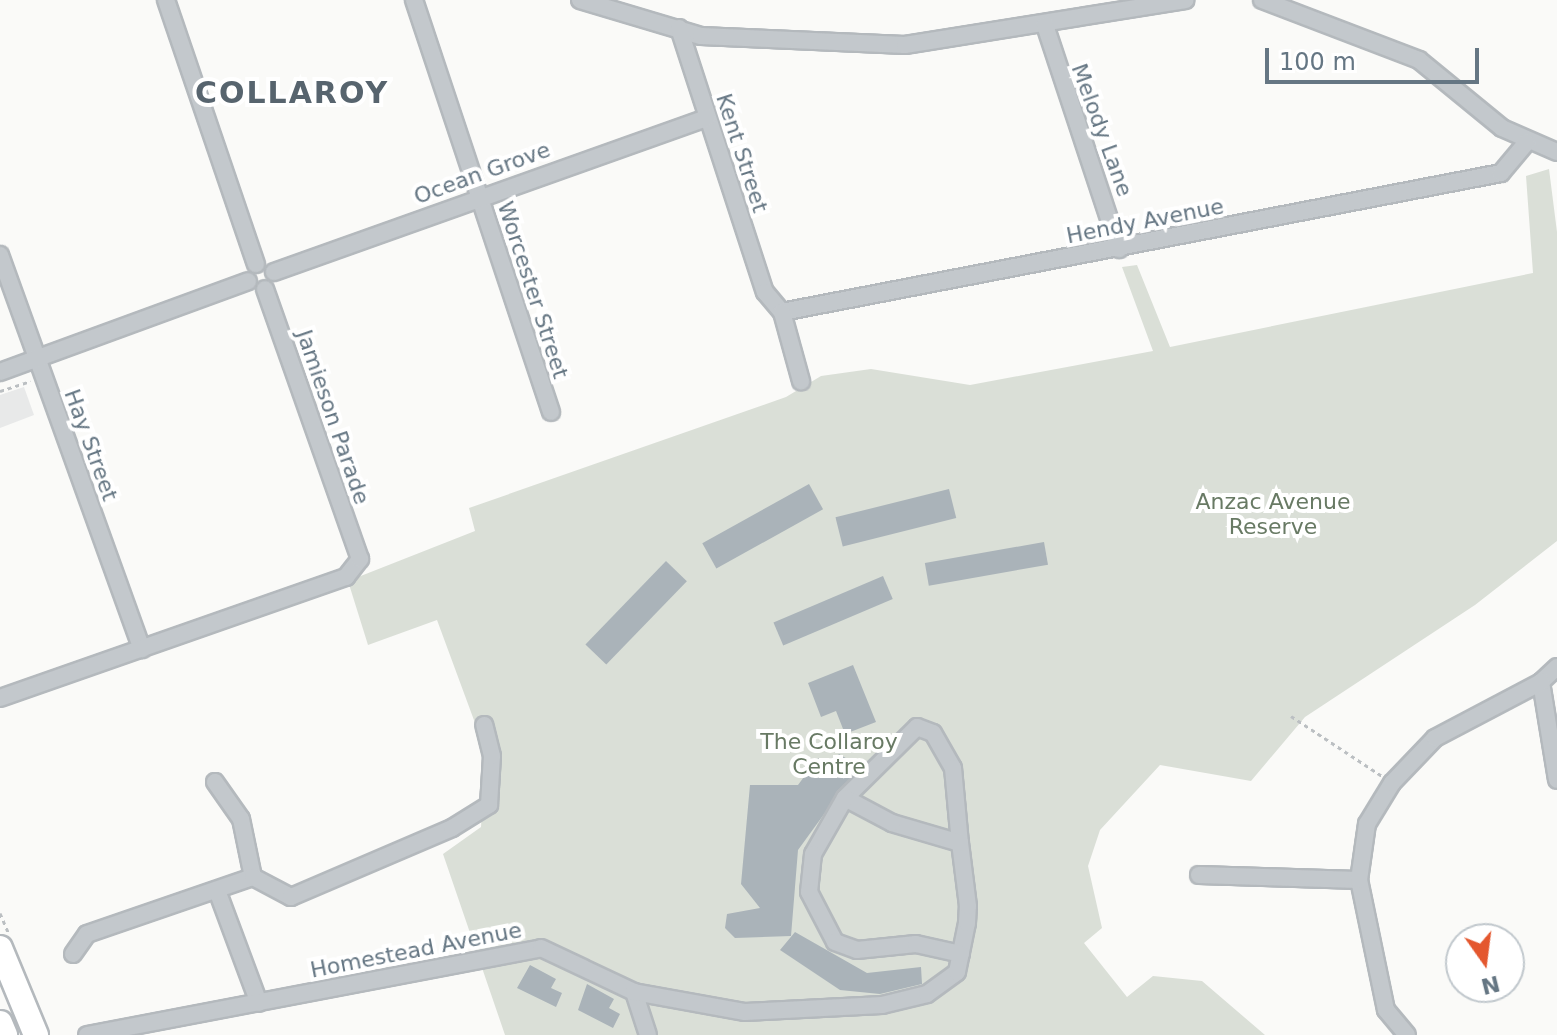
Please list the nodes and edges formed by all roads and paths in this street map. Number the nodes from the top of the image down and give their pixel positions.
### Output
1 (166, 0) edge
2 (414, 0) edge
3 (580, 0) edge
4 (1185, 0) edge
5 (1262, 0) edge
6 (1045, 25) junction
7 (679, 28) junction
8 (707, 118) junction
9 (1527, 142) junction
10 (1557, 152) edge
11 (479, 197) junction
12 (1119, 249) junction
13 (0, 255) edge
14 (256, 264) junction
15 (274, 272) junction
16 (248, 281) junction
17 (265, 289) junction
18 (782, 312) junction
19 (37, 359) junction
20 (0, 372) edge
21 (30, 381) dead end
22 (801, 381) dead end
23 (0, 391) edge
24 (551, 412) dead end
25 (142, 649) junction
26 (1557, 667) edge
27 (1541, 682) junction
28 (0, 698) edge
29 (1291, 716) dead end
30 (484, 725) dead end
31 (1557, 780) edge
32 (215, 782) dead end
33 (1392, 783) junction
34 (845, 798) junction
35 (960, 843) junction
36 (1199, 875) dead end
37 (253, 877) junction
38 (1359, 880) junction
39 (218, 893) junction
40 (0, 948) edge
41 (73, 954) dead end
42 (961, 954) junction
43 (634, 992) junction
44 (259, 1003) junction
45 (0, 1023) edge
46 (5, 1035) edge
47 (36, 1035) edge
48 (87, 1035) edge
49 (648, 1035) edge
50 (1407, 1035) edge

1 - 14 street
2 - 11 street, Worcester Street
3 - 7 street
4 - 6 street
5 - 9 street
6 - 7 street
6 - 12 street, Melody Lane
7 - 8 street, Kent Street
8 - 11 street, Ocean Grove
8 - 18 street, Kent Street
9 - 10 street
9 - 12 street, Hendy Avenue
11 - 15 street, Ocean Grove
11 - 24 street, Worcester Street
12 - 18 street, Hendy Avenue
13 - 19 street, Hay Street
14 - 15 street
14 - 16 street
15 - 17 street
16 - 17 street
16 - 19 street
17 - 25 street, Jamieson Parade
18 - 22 street
19 - 20 street
19 - 25 street, Hay Street
21 - 23 path
25 - 28 street
26 - 27 street
27 - 31 street
27 - 33 street
29 - 33 path
30 - 37 street
32 - 37 street
33 - 38 street
34 - 35 street
34 - 35 street, Homestead Avenue
34 - 42 street
35 - 42 street, Homestead Avenue
36 - 38 street
37 - 39 street
38 - 50 street
39 - 41 street
39 - 44 street
40 - 47 highway
42 - 43 street, Homestead Avenue
43 - 44 street, Homestead Avenue
43 - 49 street
44 - 48 street, Homestead Avenue
45 - 46 highway

